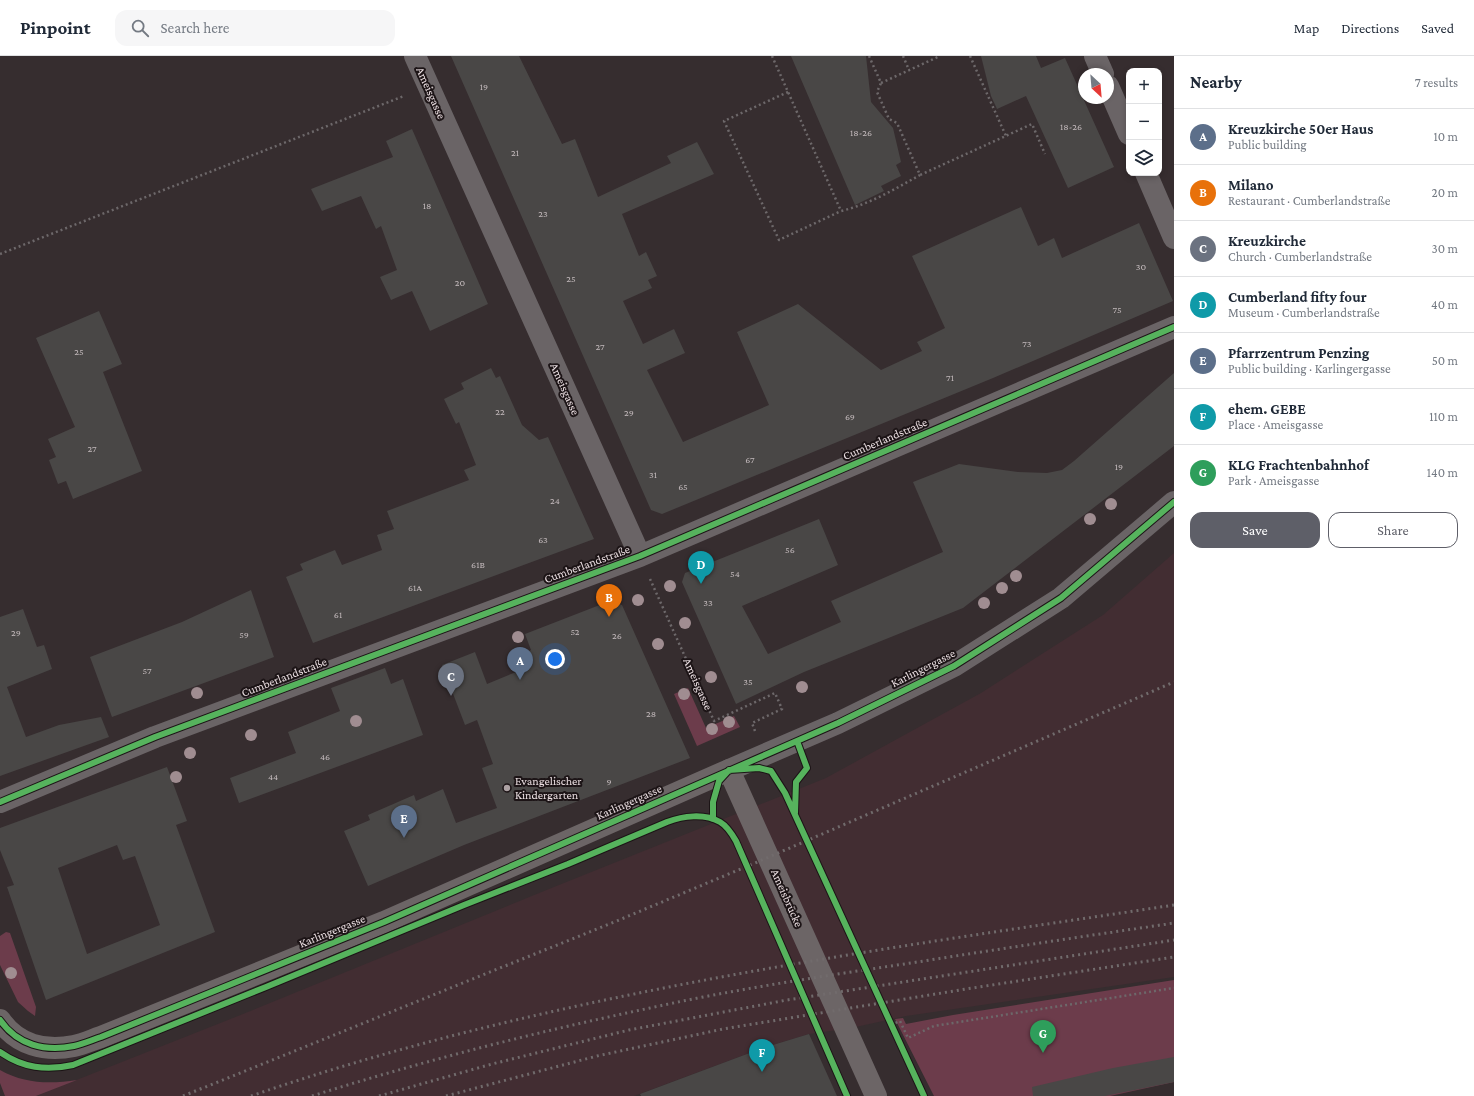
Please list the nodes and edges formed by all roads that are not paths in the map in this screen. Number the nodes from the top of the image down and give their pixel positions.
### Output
1 (415, 56) edge
2 (1095, 56) edge
3 (1100, 68) edge
4 (1114, 100) edge
5 (1126, 127) edge
6 (1147, 176) edge
7 (1174, 238) edge
8 (1174, 327) edge
9 (1174, 502) edge
10 (640, 556) junction
11 (729, 770) junction
12 (0, 802) edge
13 (0, 1020) edge
14 (876, 1096) edge

1 - 10 street, Ameisgasse
2 - 3 street
4 - 5 street
6 - 7 street
8 - 10 street, Cumberlandstraße
9 - 11 street, Karlingergasse
10 - 12 street, Cumberlandstraße
11 - 13 main road, Karlingergasse
11 - 14 main road, Ameisbrücke

